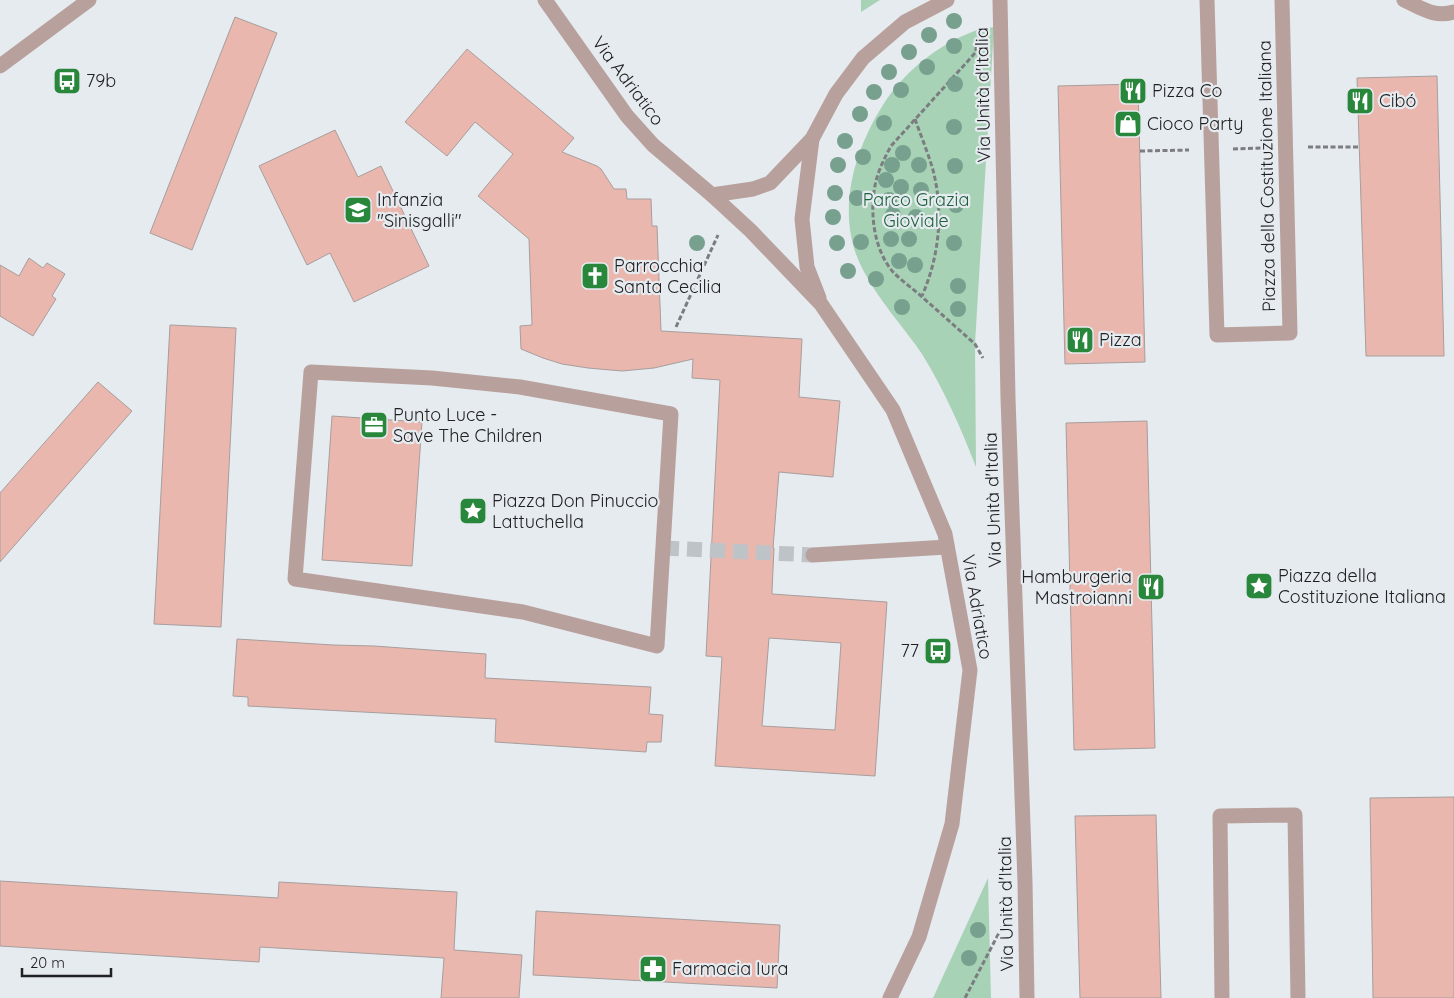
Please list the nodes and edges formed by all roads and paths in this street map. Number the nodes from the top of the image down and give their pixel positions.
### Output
1 (89, 0) edge
2 (545, 0) edge
3 (947, 0) edge
4 (1000, 0) edge
5 (1207, 0) edge
6 (1282, 0) edge
7 (1404, 0) edge
8 (1416, 4) edge
9 (1452, 15) edge
10 (976, 44) dead end
11 (0, 66) edge
12 (915, 118) junction
13 (812, 140) junction
14 (1359, 147) dead end
15 (1286, 148) junction
16 (1212, 149) junction
17 (1140, 151) dead end
18 (712, 195) junction
19 (718, 235) dead end
20 (922, 297) junction
21 (821, 304) junction
22 (676, 327) dead end
23 (984, 360) dead end
24 (671, 414) joint
25 (947, 547) junction
26 (812, 555) tunnel mouth
27 (1003, 924) dead end
28 (890, 998) edge
29 (964, 998) edge
30 (1027, 998) edge
31 (1222, 998) edge
32 (1298, 998) edge

1 - 11 street
2 - 18 street, Via Adriatico
3 - 13 street, Via Adriatico
4 - 30 street, Via Unità d'Italia
5 - 16 street, Piazza della Costituzione Italiana
6 - 15 street, Piazza della Costituzione Italiana
7 - 8 street
8 - 9 street
10 - 12 path
12 - 20 path
12 - 20 path
13 - 18 street, Via Adriatico
13 - 21 street, Via Adriatico
14 - 15 path
15 - 16 path
15 - 16 street, Piazza della Costituzione Italiana
16 - 17 path
18 - 21 street, Via Adriatico
19 - 22 path
20 - 23 path
21 - 25 street, Via Adriatico
24 - 24 street
25 - 26 street
25 - 28 street, Via Adriatico
27 - 29 path
31 - 32 street

